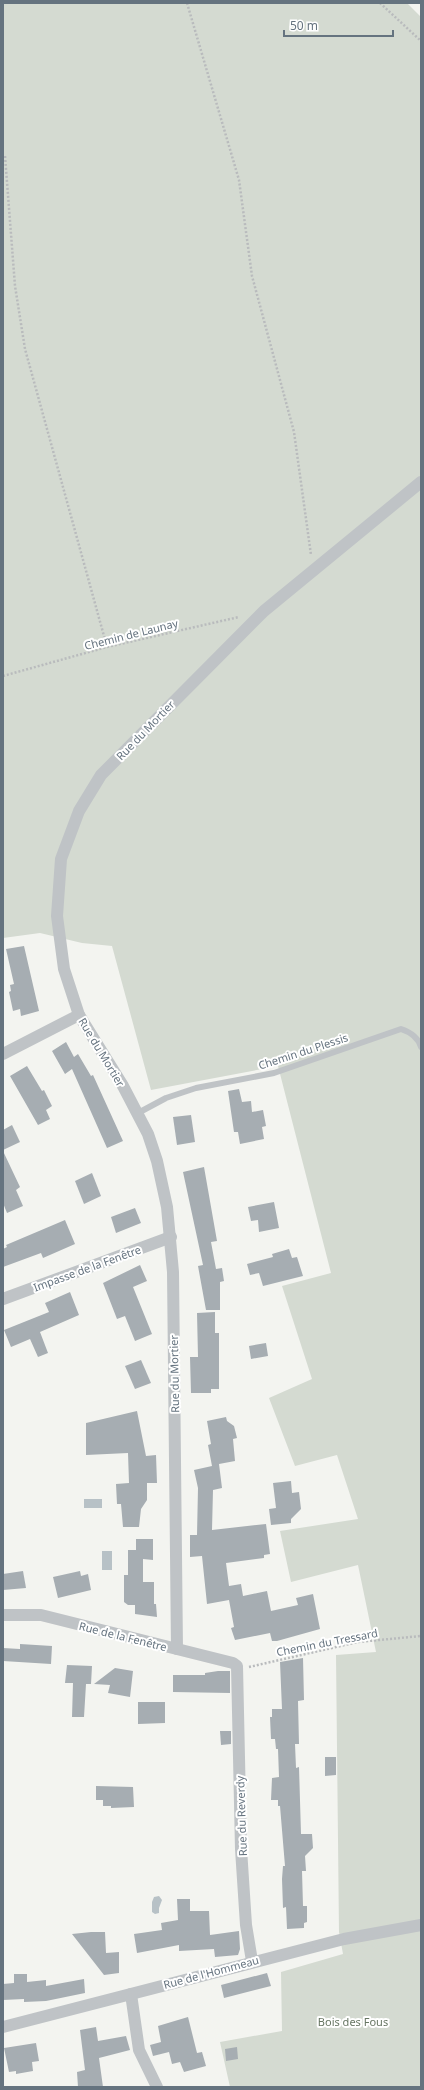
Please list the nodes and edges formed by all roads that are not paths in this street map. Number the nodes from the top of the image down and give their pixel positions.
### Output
1 (421, 482) edge
2 (79, 1015) junction
3 (421, 1047) edge
4 (3, 1054) edge
5 (138, 1113) junction
6 (170, 1237) junction
7 (3, 1299) edge
8 (3, 1615) edge
9 (177, 1649) junction
10 (238, 1671) joint
11 (421, 1925) edge
12 (252, 1961) junction
13 (131, 1994) junction
14 (3, 2026) edge
15 (157, 2087) edge

1 - 2 street, Rue du Mortier
2 - 4 street
2 - 5 street, Rue du Mortier
3 - 5 lane, Chemin du Plessis
5 - 6 street, Rue du Mortier
6 - 7 street, Impasse de la Fenêtre
6 - 9 street, Rue du Mortier
8 - 9 street, Rue de la Fenêtre
9 - 10 street, Rue de la Fenêtre
10 - 12 street, Rue du Reverdy
11 - 12 street, Rue de l'Hommeau
12 - 13 street, Rue de l'Hommeau
13 - 14 street, Rue de l'Hommeau
13 - 15 street

